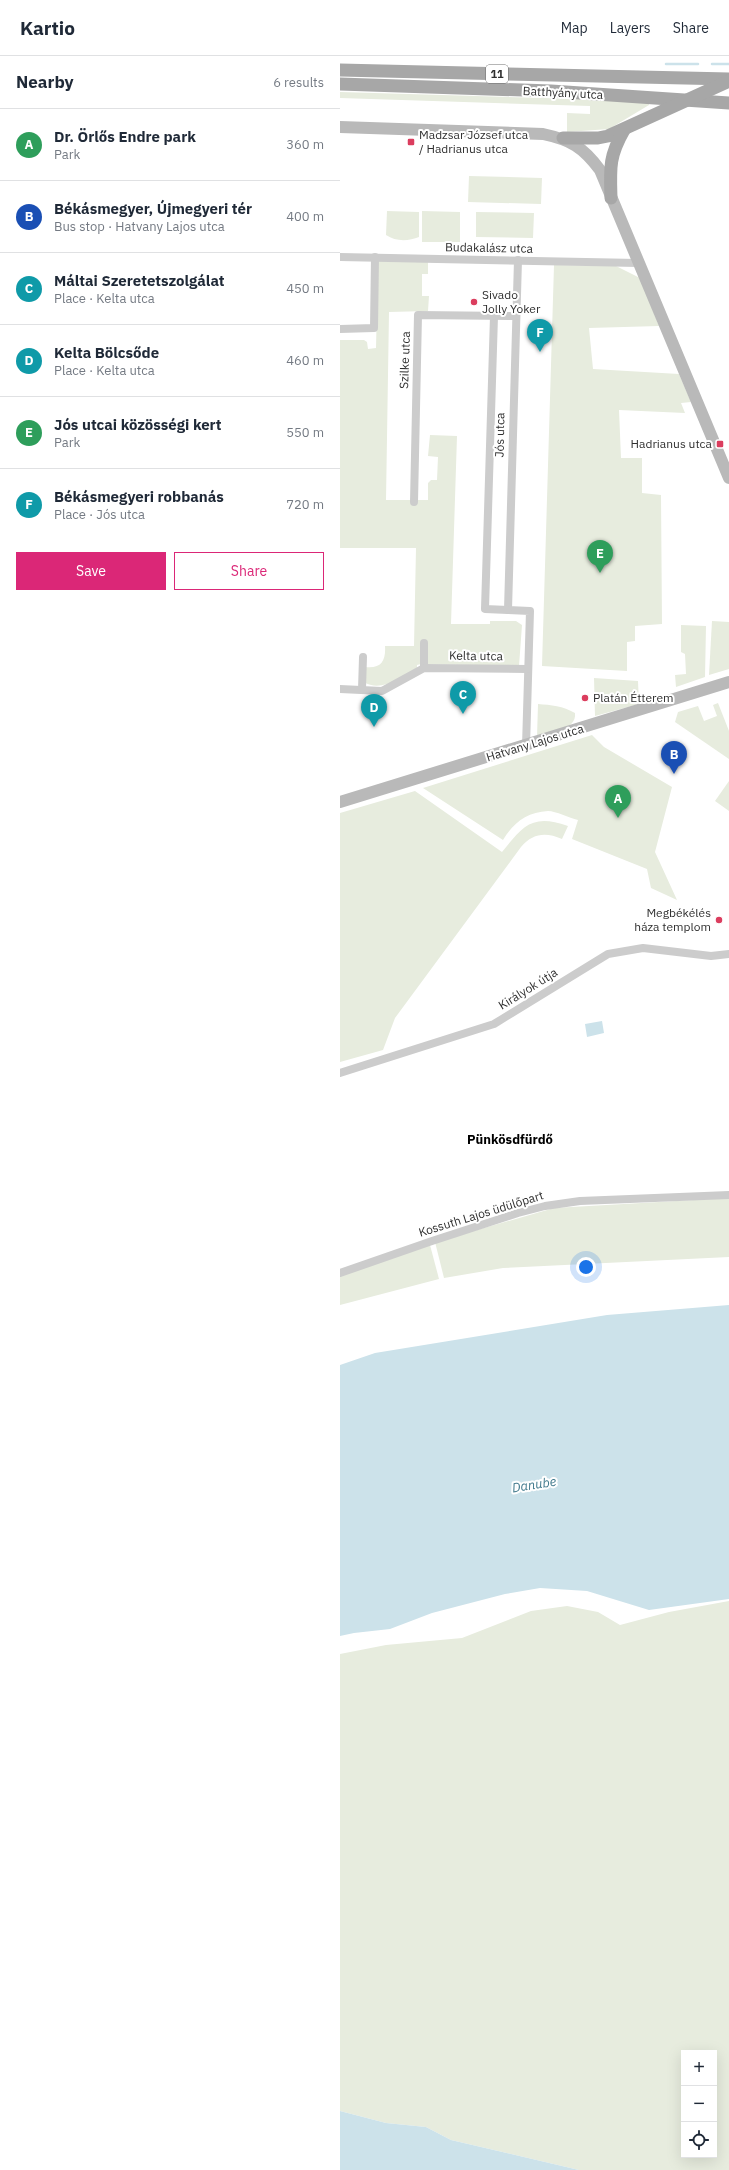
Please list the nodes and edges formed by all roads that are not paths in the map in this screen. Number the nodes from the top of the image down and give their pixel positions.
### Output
1 (340, 70) edge
2 (729, 80) edge
3 (340, 84) edge
4 (689, 101) junction
5 (729, 103) edge
6 (340, 127) edge
7 (624, 130) junction
8 (563, 138) junction
9 (611, 198) junction
10 (340, 257) edge
11 (375, 257) junction
12 (518, 260) junction
13 (638, 263) junction
14 (494, 316) junction
15 (516, 316) junction
16 (340, 328) edge
17 (729, 478) edge
18 (414, 502) dead end
19 (508, 610) junction
20 (424, 643) dead end
21 (363, 657) dead end
22 (424, 668) junction
23 (527, 669) junction
24 (729, 682) edge
25 (340, 689) edge
26 (362, 689) junction
27 (526, 746) junction
28 (340, 802) edge
29 (729, 954) edge
30 (340, 1073) edge
31 (729, 1195) edge
32 (340, 1273) edge

1 - 2 main road, Batthyány utca / 11
2 - 4 main road
3 - 4 main road, Batthyány utca / 11
4 - 5 main road, 11
4 - 7 main road
6 - 8 street
7 - 8 main road
7 - 9 main road
8 - 9 street
9 - 13 street
10 - 11 street, Budakalász utca
11 - 12 street, Budakalász utca
11 - 16 street
12 - 13 street, Budakalász utca
12 - 15 street, Jós utca
13 - 17 street
14 - 15 street, Szilke utca
14 - 18 street, Szilke utca
14 - 19 street, Jós utca
15 - 19 street, Jós utca
19 - 23 street, Jós utca
20 - 22 street
21 - 26 street
22 - 23 street, Kelta utca
22 - 26 street, Kelta utca
23 - 27 street, Jós utca
24 - 27 street, Hatvany Lajos utca
25 - 26 street, Kelta utca
27 - 28 street, Hatvany Lajos utca
29 - 30 street, Királyok útja
31 - 32 street, Kossuth Lajos üdülőpart

